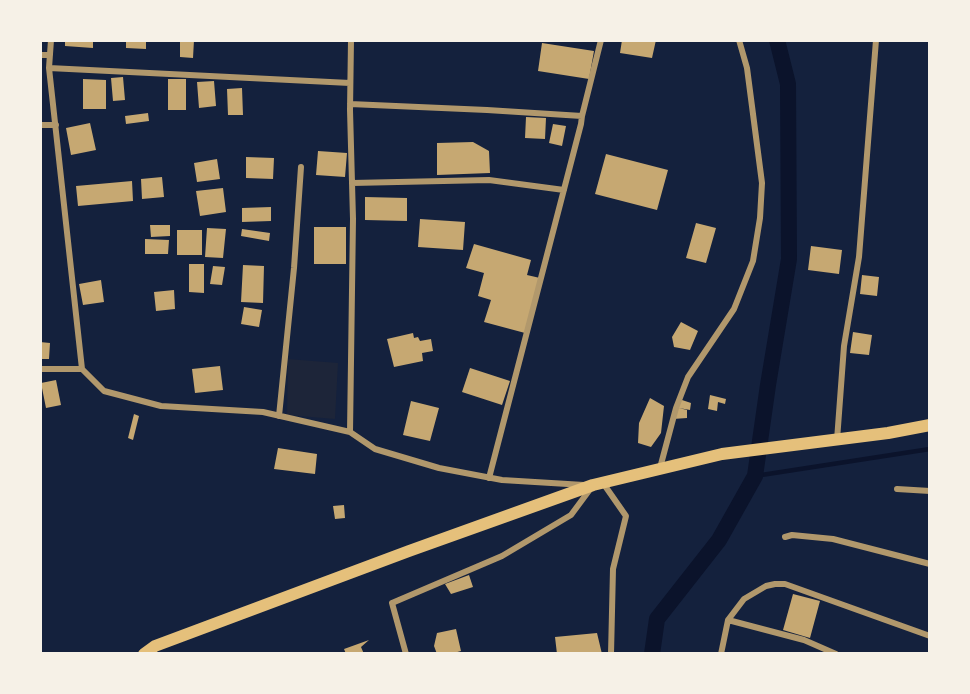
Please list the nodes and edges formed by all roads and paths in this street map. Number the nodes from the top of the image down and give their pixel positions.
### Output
1 (51, 40) edge
2 (351, 40) edge
3 (601, 40) edge
4 (739, 40) edge
5 (876, 40) edge
6 (50, 55) junction
7 (40, 56) edge
8 (50, 68) junction
9 (350, 83) junction
10 (350, 104) junction
11 (582, 116) junction
12 (40, 125) edge
13 (56, 125) junction
14 (301, 167) dead end
15 (352, 183) junction
16 (564, 190) junction
17 (40, 369) edge
18 (82, 369) junction
19 (279, 416) junction
20 (930, 424) edge
21 (350, 432) junction
22 (832, 440) junction
23 (660, 469) junction
24 (489, 478) junction
25 (598, 484) junction
26 (897, 489) dead end
27 (930, 491) edge
28 (785, 537) dead end
29 (930, 564) edge
30 (728, 620) junction
31 (930, 636) edge
32 (144, 654) edge
33 (406, 654) edge
34 (611, 654) edge
35 (720, 654) edge
36 (836, 654) edge

1 - 6 street
2 - 9 street
3 - 11 street
4 - 23 street
5 - 22 street
6 - 7 street
6 - 8 street
8 - 9 street
8 - 13 street
9 - 10 street
10 - 11 street
10 - 15 street
11 - 16 street
12 - 13 street
13 - 18 street
14 - 19 street
15 - 16 street
15 - 21 street
16 - 24 street
17 - 18 street
18 - 19 street
19 - 21 street
20 - 22 main road
21 - 24 street
22 - 23 main road
23 - 25 main road
24 - 25 street
25 - 32 main road
25 - 33 street
25 - 34 street
26 - 27 street
28 - 29 street
30 - 31 street
30 - 35 street
30 - 36 street

